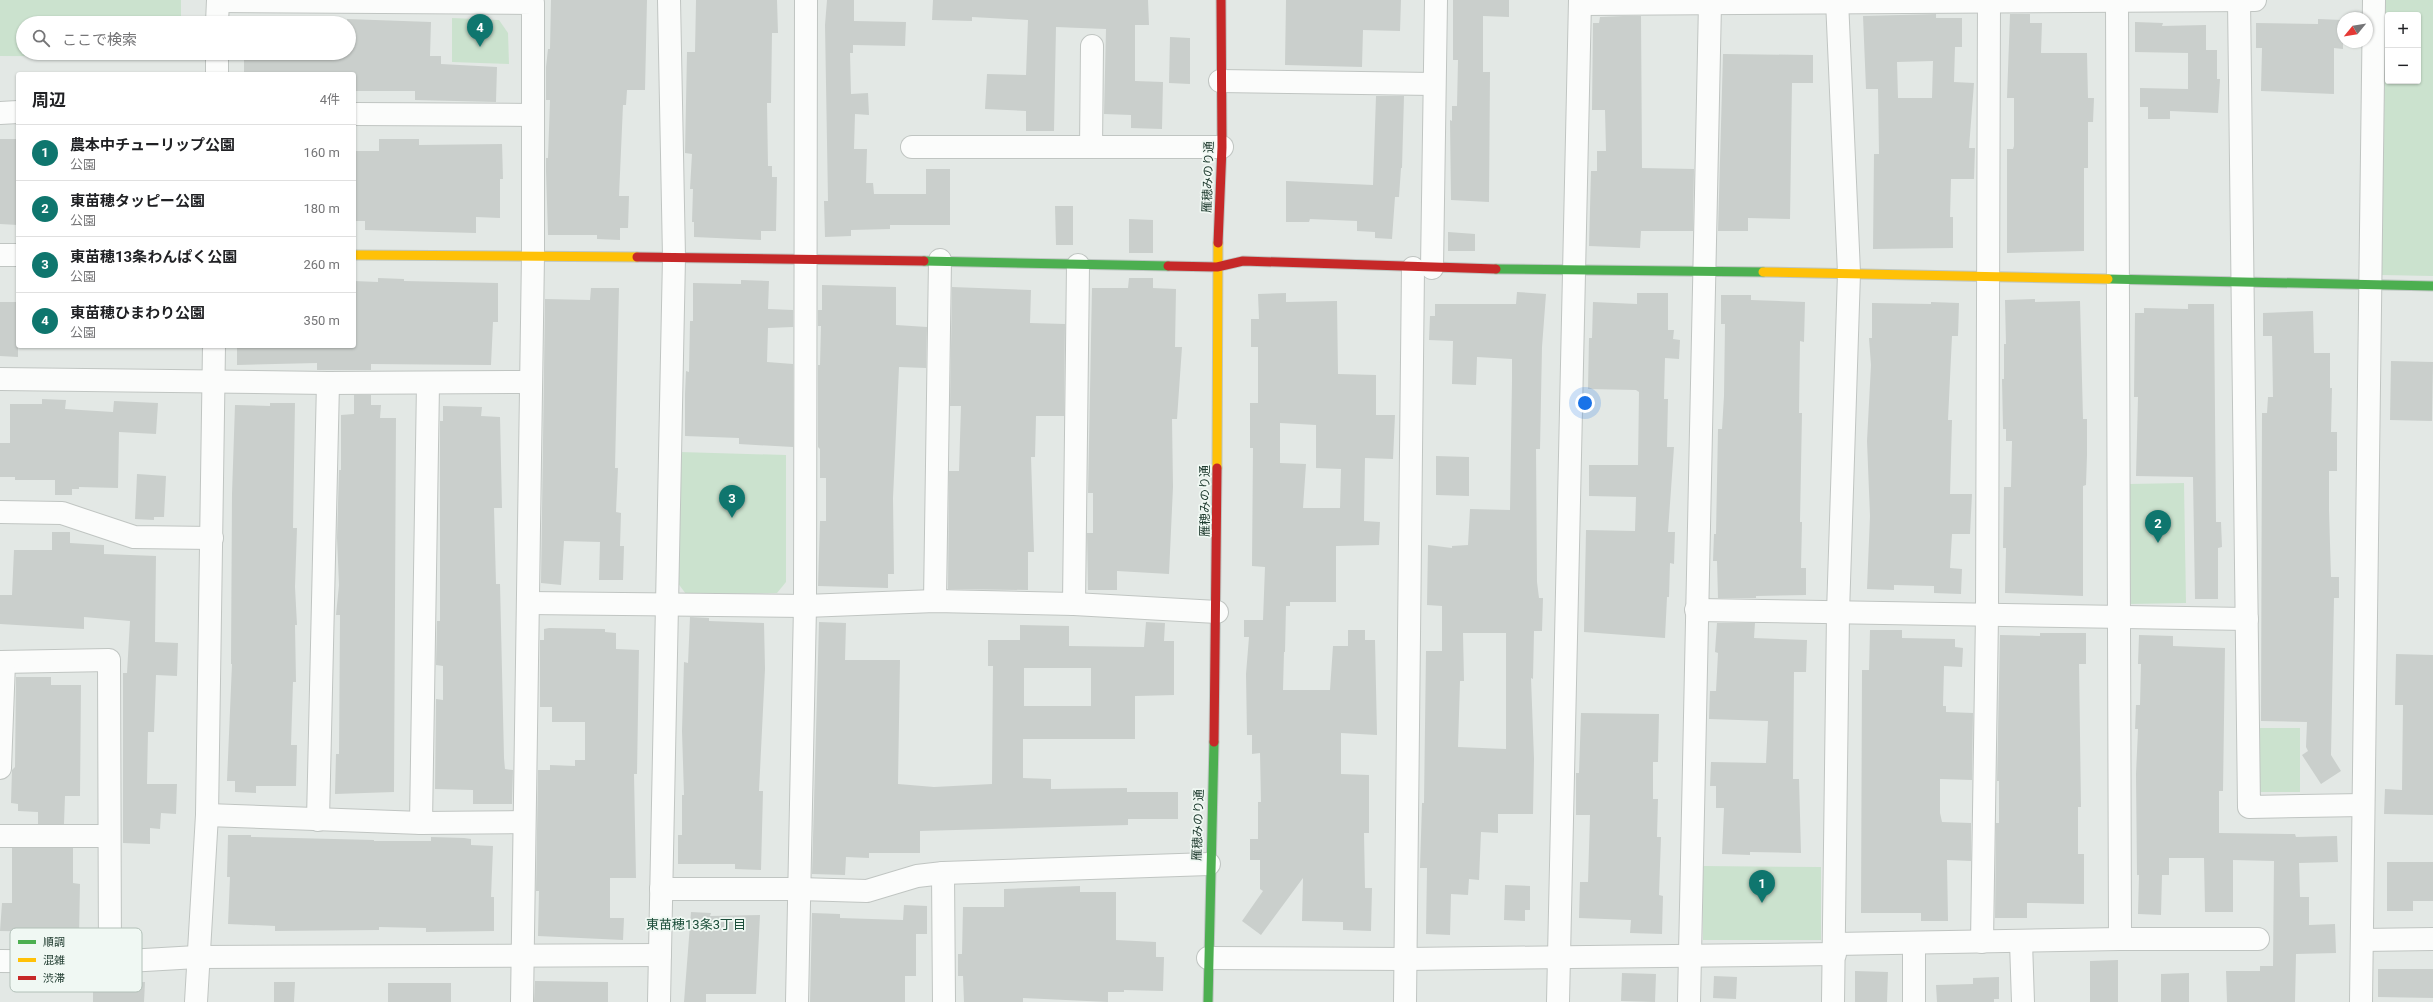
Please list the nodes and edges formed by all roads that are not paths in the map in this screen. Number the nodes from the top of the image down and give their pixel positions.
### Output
1 (218, 0) edge
2 (669, 0) edge
3 (806, 0) edge
4 (1221, 0) edge
5 (1436, 0) edge
6 (1989, 0) edge
7 (2117, 0) edge
8 (2239, 0) edge
9 (2255, 0) edge
10 (2374, 0) edge
11 (1837, 1) edge
12 (1580, 2) edge
13 (1710, 3) junction
14 (218, 16) edge
15 (1092, 46) dead end
16 (217, 60) edge
17 (217, 72) edge
18 (1220, 82) junction
19 (1434, 84) junction
20 (0, 112) edge
21 (16, 112) edge
22 (356, 114) edge
23 (533, 115) junction
24 (912, 147) dead end
25 (1091, 147) junction
26 (1222, 147) junction
27 (533, 254) junction
28 (0, 255) edge
29 (16, 255) edge
30 (356, 255) edge
31 (674, 257) junction
32 (804, 258) junction
33 (940, 260) junction
34 (1078, 265) junction
35 (1217, 268) junction
36 (1423, 268) junction
37 (1575, 271) junction
38 (1704, 273) junction
39 (1849, 274) junction
40 (1989, 277) junction
41 (2118, 280) junction
42 (2241, 281) junction
43 (2370, 285) junction
44 (2433, 286) edge
45 (214, 348) edge
46 (0, 379) edge
47 (213, 382) junction
48 (530, 382) junction
49 (328, 383) junction
50 (428, 384) junction
51 (0, 512) edge
52 (212, 538) junction
53 (935, 601) junction
54 (528, 603) junction
55 (666, 603) junction
56 (1074, 604) junction
57 (805, 606) junction
58 (1696, 610) junction
59 (1217, 612) junction
60 (1838, 613) junction
61 (1987, 615) junction
62 (2120, 618) junction
63 (2247, 620) junction
64 (2, 662) edge
65 (0, 768) edge
66 (2364, 806) junction
67 (207, 815) junction
68 (318, 820) junction
69 (523, 822) junction
70 (421, 823) junction
71 (0, 836) edge
72 (109, 836) junction
73 (1209, 864) junction
74 (943, 873) junction
75 (661, 889) junction
76 (799, 889) junction
77 (110, 928) edge
78 (2120, 939) junction
79 (2258, 939) dead end
80 (2433, 939) edge
81 (2362, 940) junction
82 (1982, 942) junction
83 (2021, 942) junction
84 (1914, 943) junction
85 (1835, 949) junction
86 (660, 955) junction
87 (197, 957) junction
88 (523, 957) junction
89 (1690, 957) junction
90 (1208, 958) junction
91 (1560, 958) junction
92 (1406, 959) junction
93 (142, 960) edge
94 (0, 961) edge
95 (10, 961) edge
96 (196, 1002) edge
97 (522, 1002) edge
98 (659, 1002) edge
99 (796, 1002) edge
100 (944, 1002) edge
101 (1208, 1002) edge
102 (1405, 1002) edge
103 (1558, 1002) edge
104 (1689, 1002) edge
105 (1833, 1002) edge
106 (1914, 1002) edge
107 (2023, 1002) edge
108 (2361, 1002) edge

1 - 14 street
1 - 23 street
2 - 31 street
3 - 32 street
4 - 18 street, 雁穂みのり通
5 - 19 street
6 - 7 street
6 - 11 street
6 - 40 street
7 - 8 street
7 - 41 street
8 - 9 street
8 - 42 street
10 - 43 street
11 - 13 street
11 - 39 street
12 - 13 street
12 - 37 street
13 - 38 street
15 - 25 street
16 - 17 street
18 - 19 street
18 - 26 street, 雁穂みのり通
19 - 36 street
20 - 21 street
22 - 23 street
23 - 27 street
24 - 25 street
25 - 26 street
26 - 35 street, 雁穂みのり通
27 - 30 street
27 - 31 street
27 - 48 street
28 - 29 street
31 - 32 street
31 - 55 street
32 - 33 street
32 - 57 street
33 - 34 street
33 - 53 street
34 - 35 street
34 - 56 street
35 - 36 street
35 - 59 street, 雁穂みのり通
36 - 37 street
36 - 92 street
37 - 38 street
37 - 91 street
38 - 39 street
38 - 58 street
39 - 40 street
39 - 60 street
40 - 41 street
40 - 61 street
41 - 42 street
41 - 62 street
42 - 43 street
42 - 63 street
43 - 44 street
43 - 66 street
45 - 47 street
46 - 47 street
47 - 49 street
47 - 52 street
48 - 50 street
48 - 54 street
49 - 50 street
49 - 68 street
50 - 70 street
51 - 52 street
52 - 67 street
53 - 56 street
53 - 57 street
54 - 55 street
54 - 69 street
55 - 57 street
55 - 75 street
56 - 59 street
57 - 76 street
58 - 60 street
58 - 89 street
59 - 73 street, 雁穂みのり通
60 - 61 street
60 - 85 street
61 - 62 street
61 - 82 street
62 - 63 street
62 - 78 street
63 - 66 street
64 - 65 street
64 - 72 street
66 - 81 street
67 - 68 street
67 - 87 street
68 - 70 street
69 - 70 street
69 - 88 street
71 - 72 street
72 - 77 street
73 - 74 street
73 - 90 street, 雁穂みのり通
74 - 76 street
74 - 100 street
75 - 76 street
75 - 86 street
76 - 99 street
78 - 79 street
78 - 83 street
80 - 81 street
81 - 108 street
82 - 83 street
82 - 84 street
83 - 107 street
84 - 85 street
84 - 106 street
85 - 89 street
85 - 105 street
86 - 88 street
86 - 98 street
87 - 88 street
87 - 93 street
87 - 96 street
88 - 97 street
89 - 91 street
89 - 104 street
90 - 92 street
90 - 101 street, 雁穂みのり通
91 - 92 street
91 - 103 street
92 - 102 street
94 - 95 street

